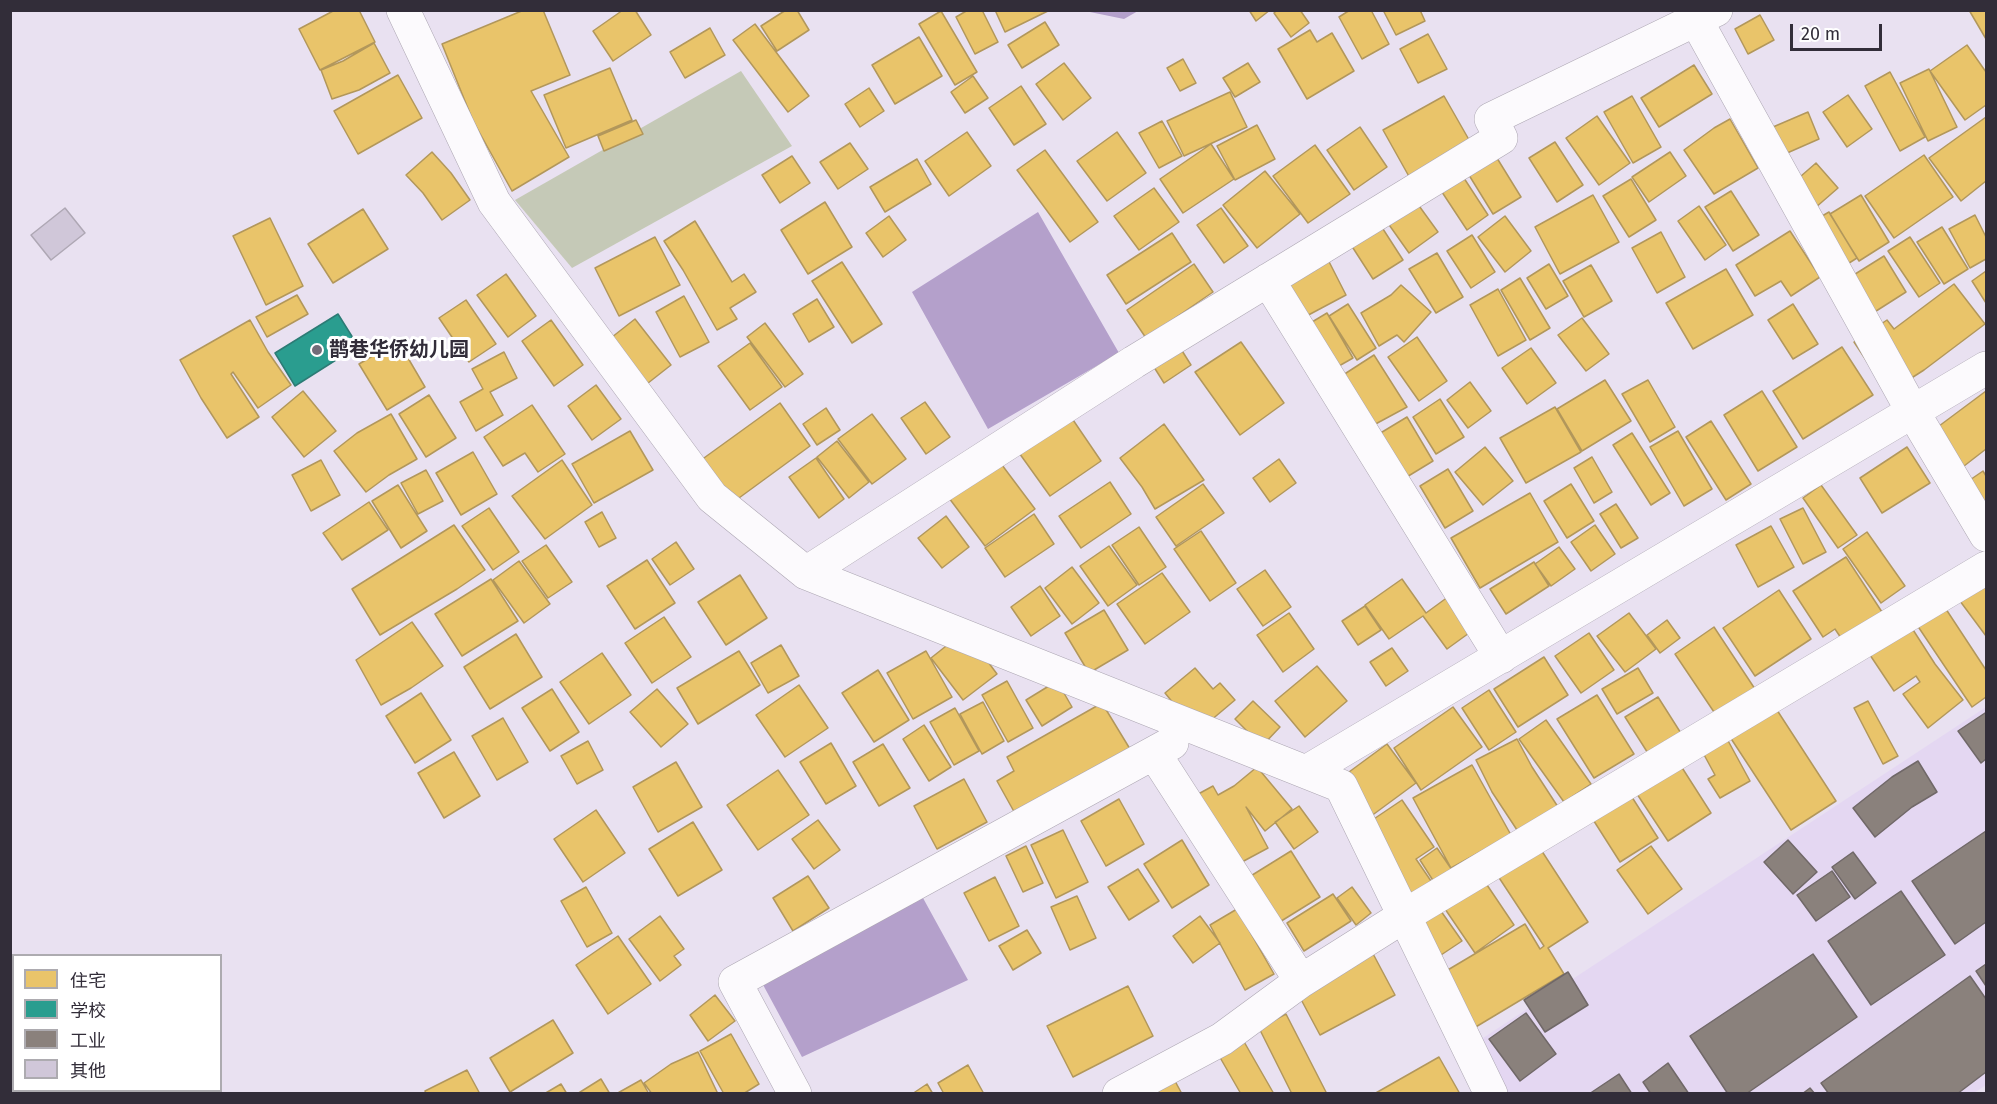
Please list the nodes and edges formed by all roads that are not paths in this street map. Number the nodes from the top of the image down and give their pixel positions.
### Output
1 (403, 10) edge
2 (1708, 14) edge
3 (1269, 280) junction
4 (1986, 368) edge
5 (1913, 412) junction
6 (1986, 535) edge
7 (1986, 568) edge
8 (806, 573) junction
9 (1501, 657) junction
10 (1197, 729) junction
11 (1154, 753) junction
12 (1306, 772) junction
13 (1404, 916) junction
14 (1300, 981) junction
15 (795, 1094) edge
16 (1119, 1094) edge
17 (1491, 1094) edge

1 - 8 street
2 - 3 street
2 - 5 street
3 - 8 street
3 - 9 street
4 - 5 street
5 - 6 street
5 - 9 street
7 - 13 street
8 - 10 street
9 - 12 street
10 - 11 street
10 - 12 street
11 - 14 street
11 - 15 street
12 - 13 street
13 - 14 street
13 - 17 street
14 - 16 street

